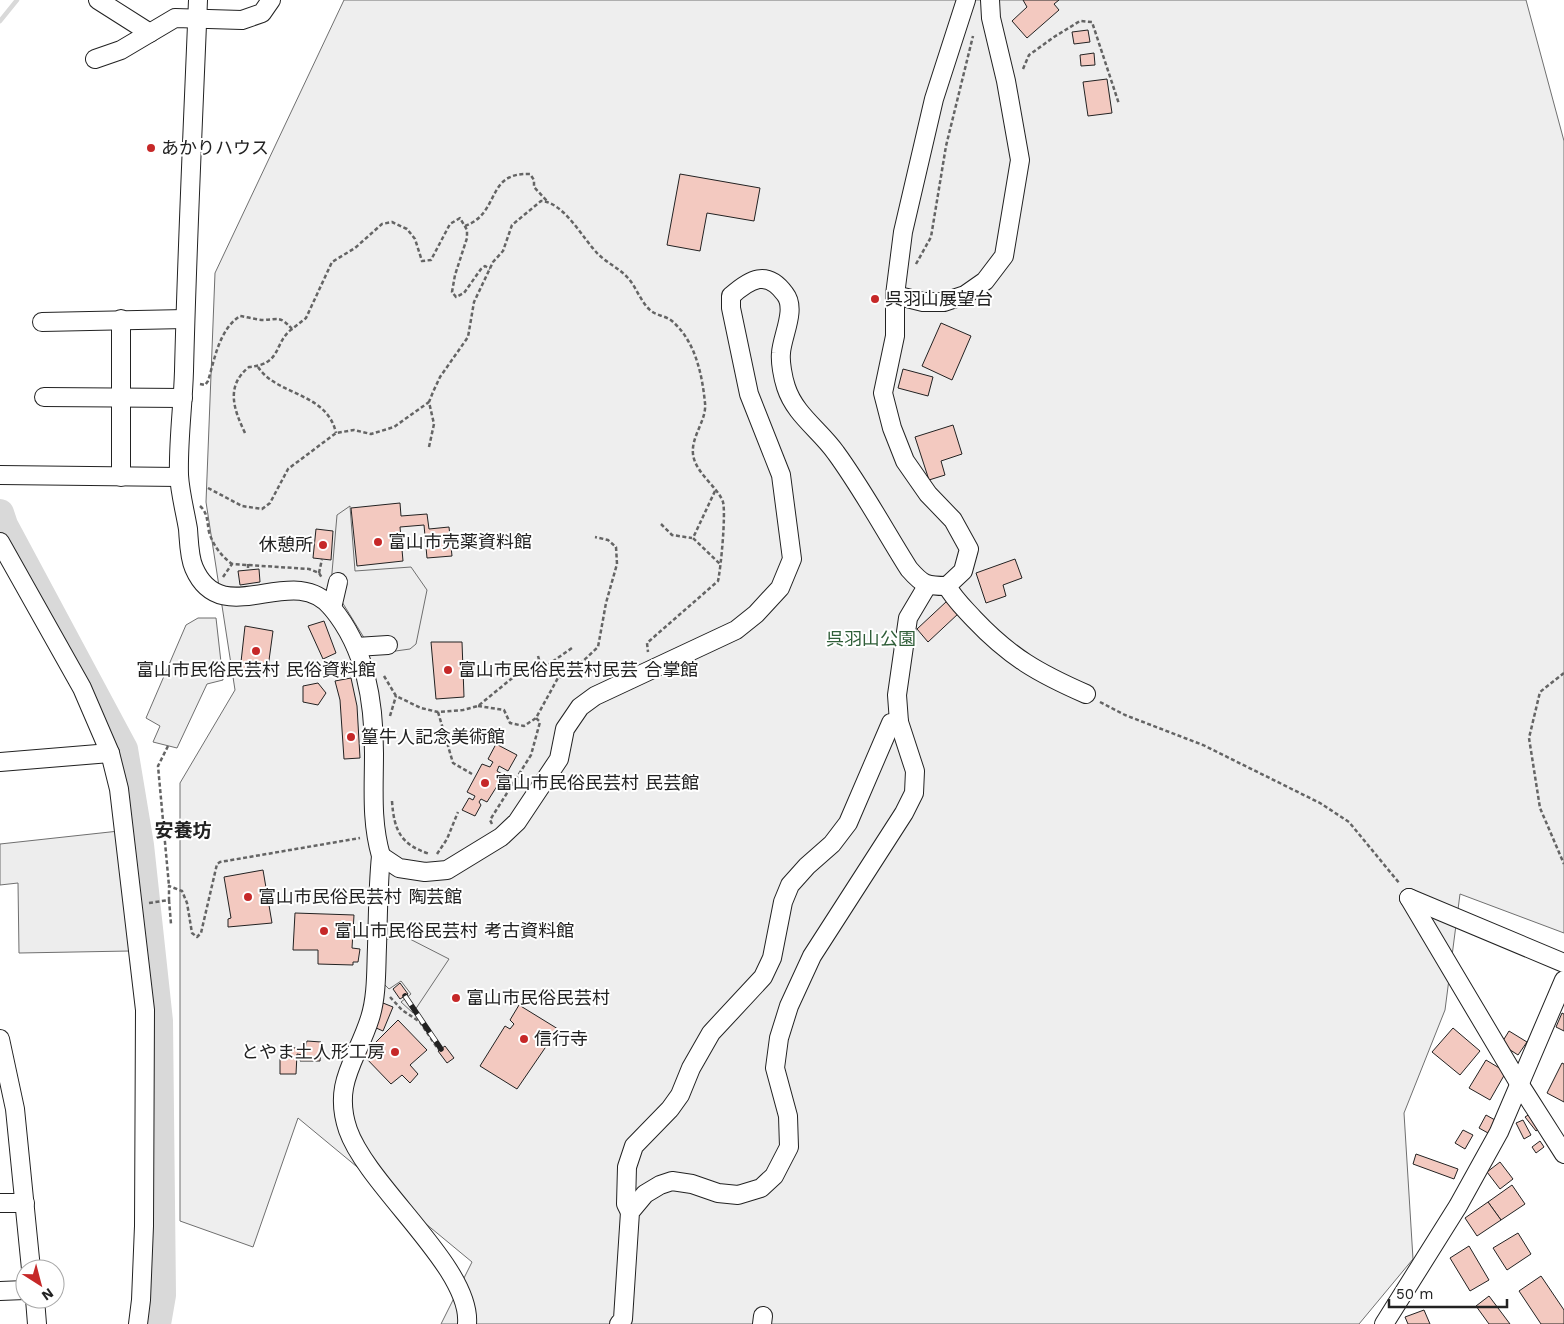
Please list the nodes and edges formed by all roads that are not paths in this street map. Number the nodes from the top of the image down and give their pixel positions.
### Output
1 (98, 0) edge
2 (198, 0) edge
3 (271, 0) edge
4 (966, 0) edge
5 (990, 0) edge
6 (197, 19) junction
7 (150, 33) junction
8 (95, 59) dead end
9 (895, 295) junction
10 (185, 318) junction
11 (121, 320) junction
12 (42, 322) dead end
13 (183, 391) junction
14 (44, 397) dead end
15 (121, 398) junction
16 (7, 475) edge
17 (121, 477) junction
18 (181, 485) junction
19 (0, 542) edge
20 (927, 586) junction
21 (947, 586) junction
22 (388, 645) dead end
23 (356, 647) junction
24 (1086, 694) road end
25 (899, 722) junction
26 (110, 753) junction
27 (0, 762) edge
28 (381, 856) junction
29 (1564, 963) edge
30 (1564, 980) edge
31 (0, 1039) edge
32 (1520, 1085) junction
33 (1564, 1154) edge
34 (0, 1203) edge
35 (25, 1203) junction
36 (630, 1212) junction
37 (30, 1259) edge
38 (15, 1290) edge
39 (0, 1291) edge
40 (35, 1309) edge
41 (37, 1324) edge
42 (138, 1324) edge
43 (467, 1324) edge
44 (619, 1324) edge
45 (1384, 1324) edge

1 - 7 street
2 - 6 street
3 - 6 street
4 - 9 street
5 - 9 street
6 - 7 street
6 - 10 street
7 - 8 street
9 - 21 street
10 - 11 street
10 - 13 street
11 - 12 street
11 - 15 street
13 - 15 street
13 - 18 street
14 - 15 street
15 - 17 street
16 - 17 street
17 - 18 street
18 - 23 street
19 - 26 street
20 - 21 street
20 - 25 street
20 - 28 street
21 - 24 street
22 - 23 street
23 - 28 street
25 - 36 street
25 - 36 street
26 - 27 street
26 - 42 street
28 - 43 street
29 - 32 street
30 - 32 street
31 - 35 street
32 - 33 street
32 - 45 street
34 - 35 street
35 - 37 street
36 - 44 street
38 - 39 street
40 - 41 street

